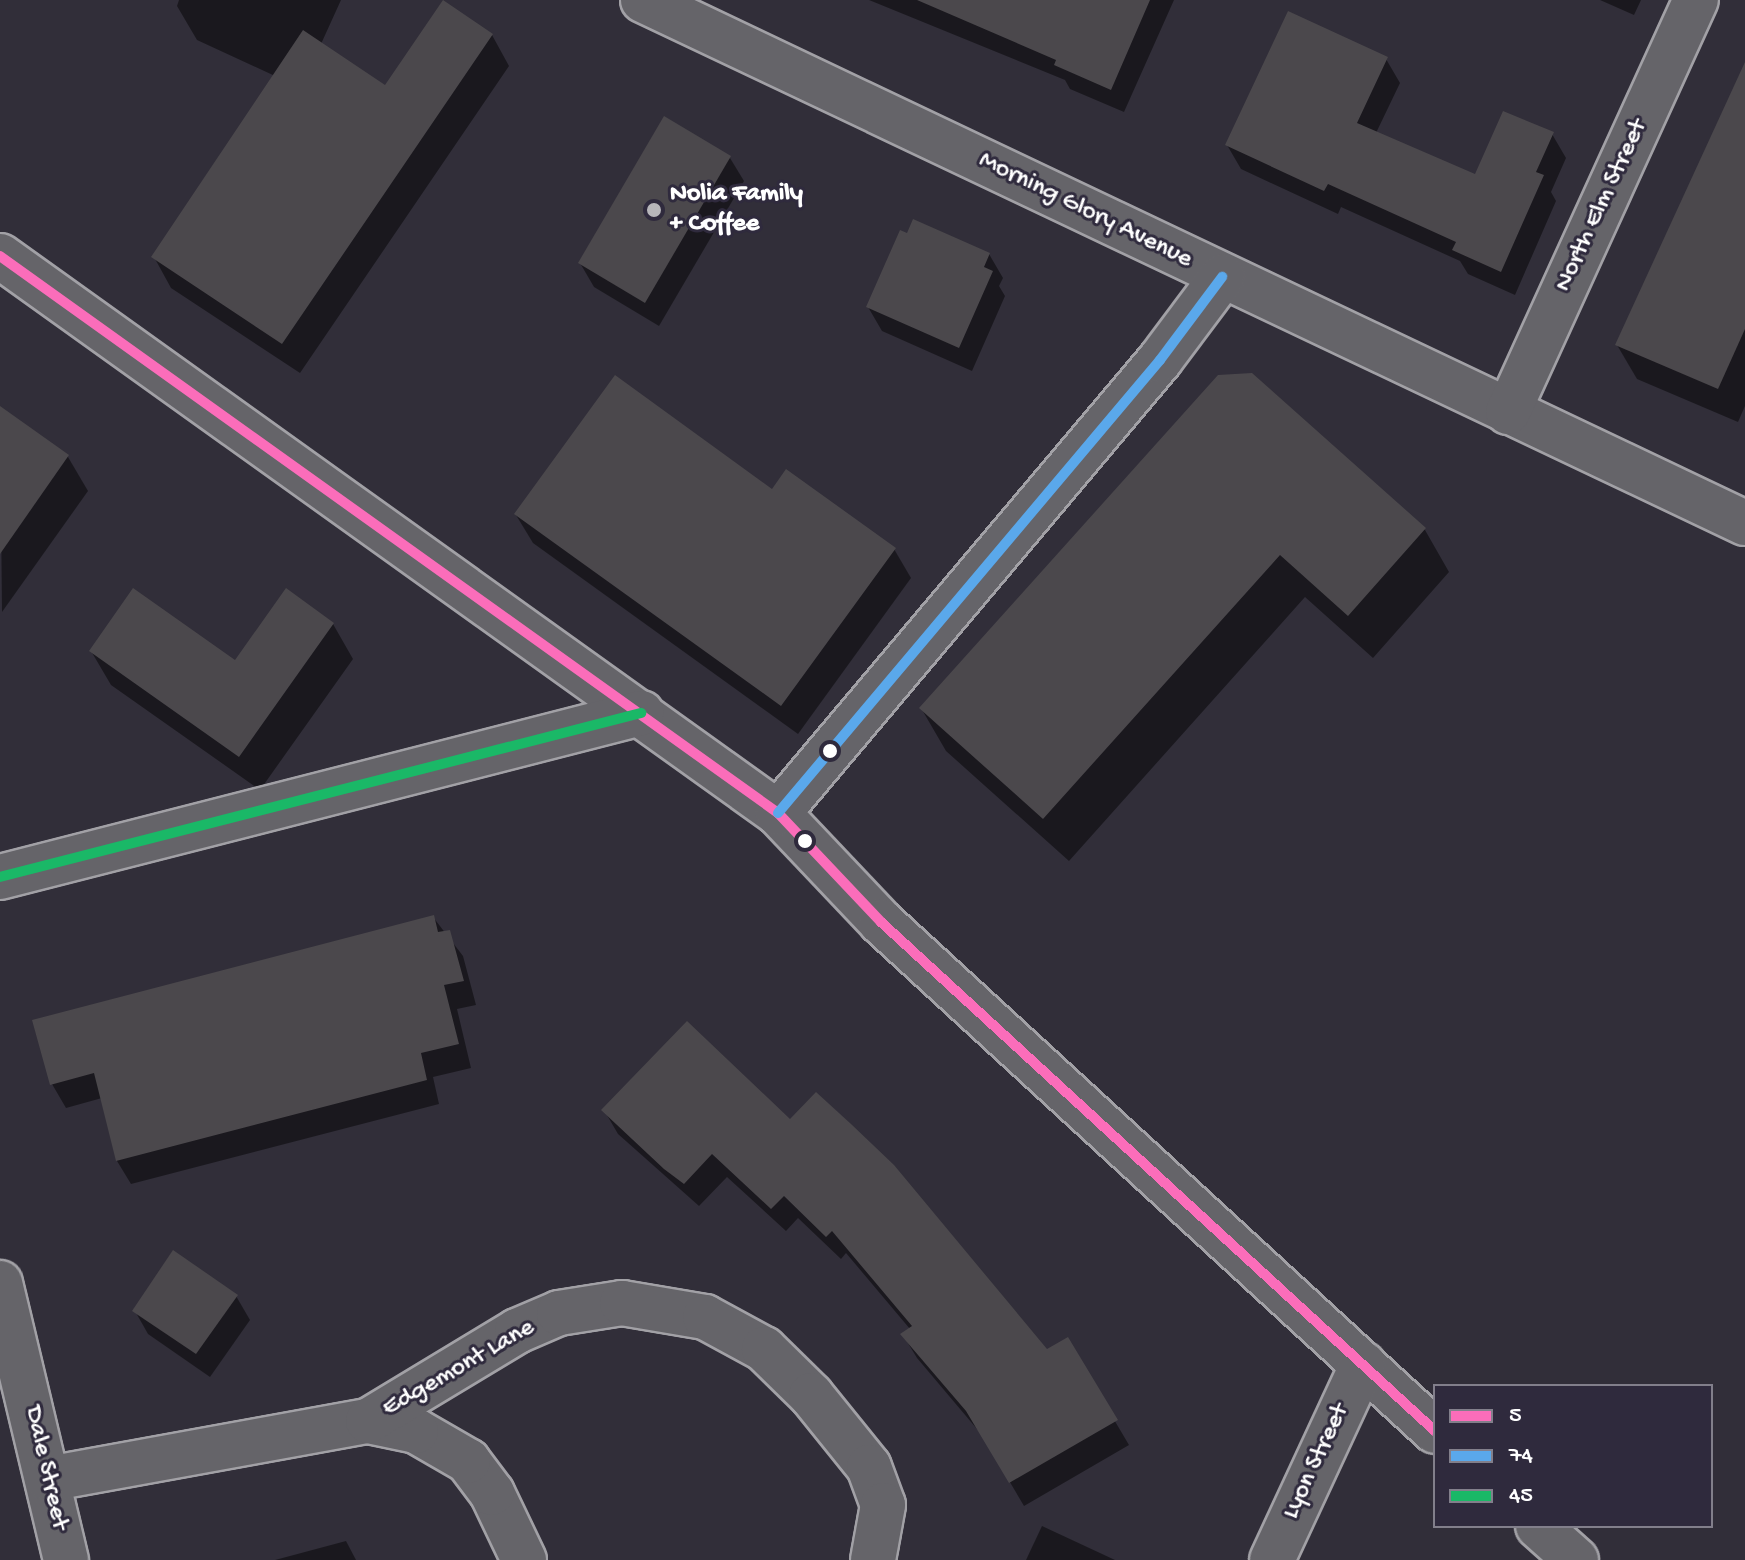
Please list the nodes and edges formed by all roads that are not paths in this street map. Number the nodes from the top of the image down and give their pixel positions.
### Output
1 (643, 0) edge
2 (1696, 0) edge
3 (0, 256) edge
4 (1222, 277) junction
5 (1508, 412) junction
6 (1745, 523) edge
7 (641, 713) junction
8 (778, 813) junction
9 (0, 877) edge
10 (0, 1283) edge
11 (1363, 1364) junction
12 (368, 1421) junction
13 (1433, 1429) edge
14 (48, 1479) junction
15 (1540, 1528) edge
16 (66, 1560) edge
17 (524, 1560) edge
18 (873, 1560) edge
19 (1272, 1560) edge
20 (1576, 1560) edge

1 - 4 street, Morning Glory Avenue
2 - 5 street, North Elm Street
3 - 7 street
4 - 5 street, Morning Glory Avenue
4 - 8 street
5 - 6 street, Morning Glory Avenue
7 - 8 street
7 - 9 street
8 - 11 street
10 - 14 street, Dale Street
11 - 13 street
11 - 19 street, Lyon Street
12 - 14 street, Edgemont Lane
12 - 17 street, Edgemont Lane
12 - 18 street, Edgemont Lane
14 - 16 street, Dale Street
15 - 20 street

